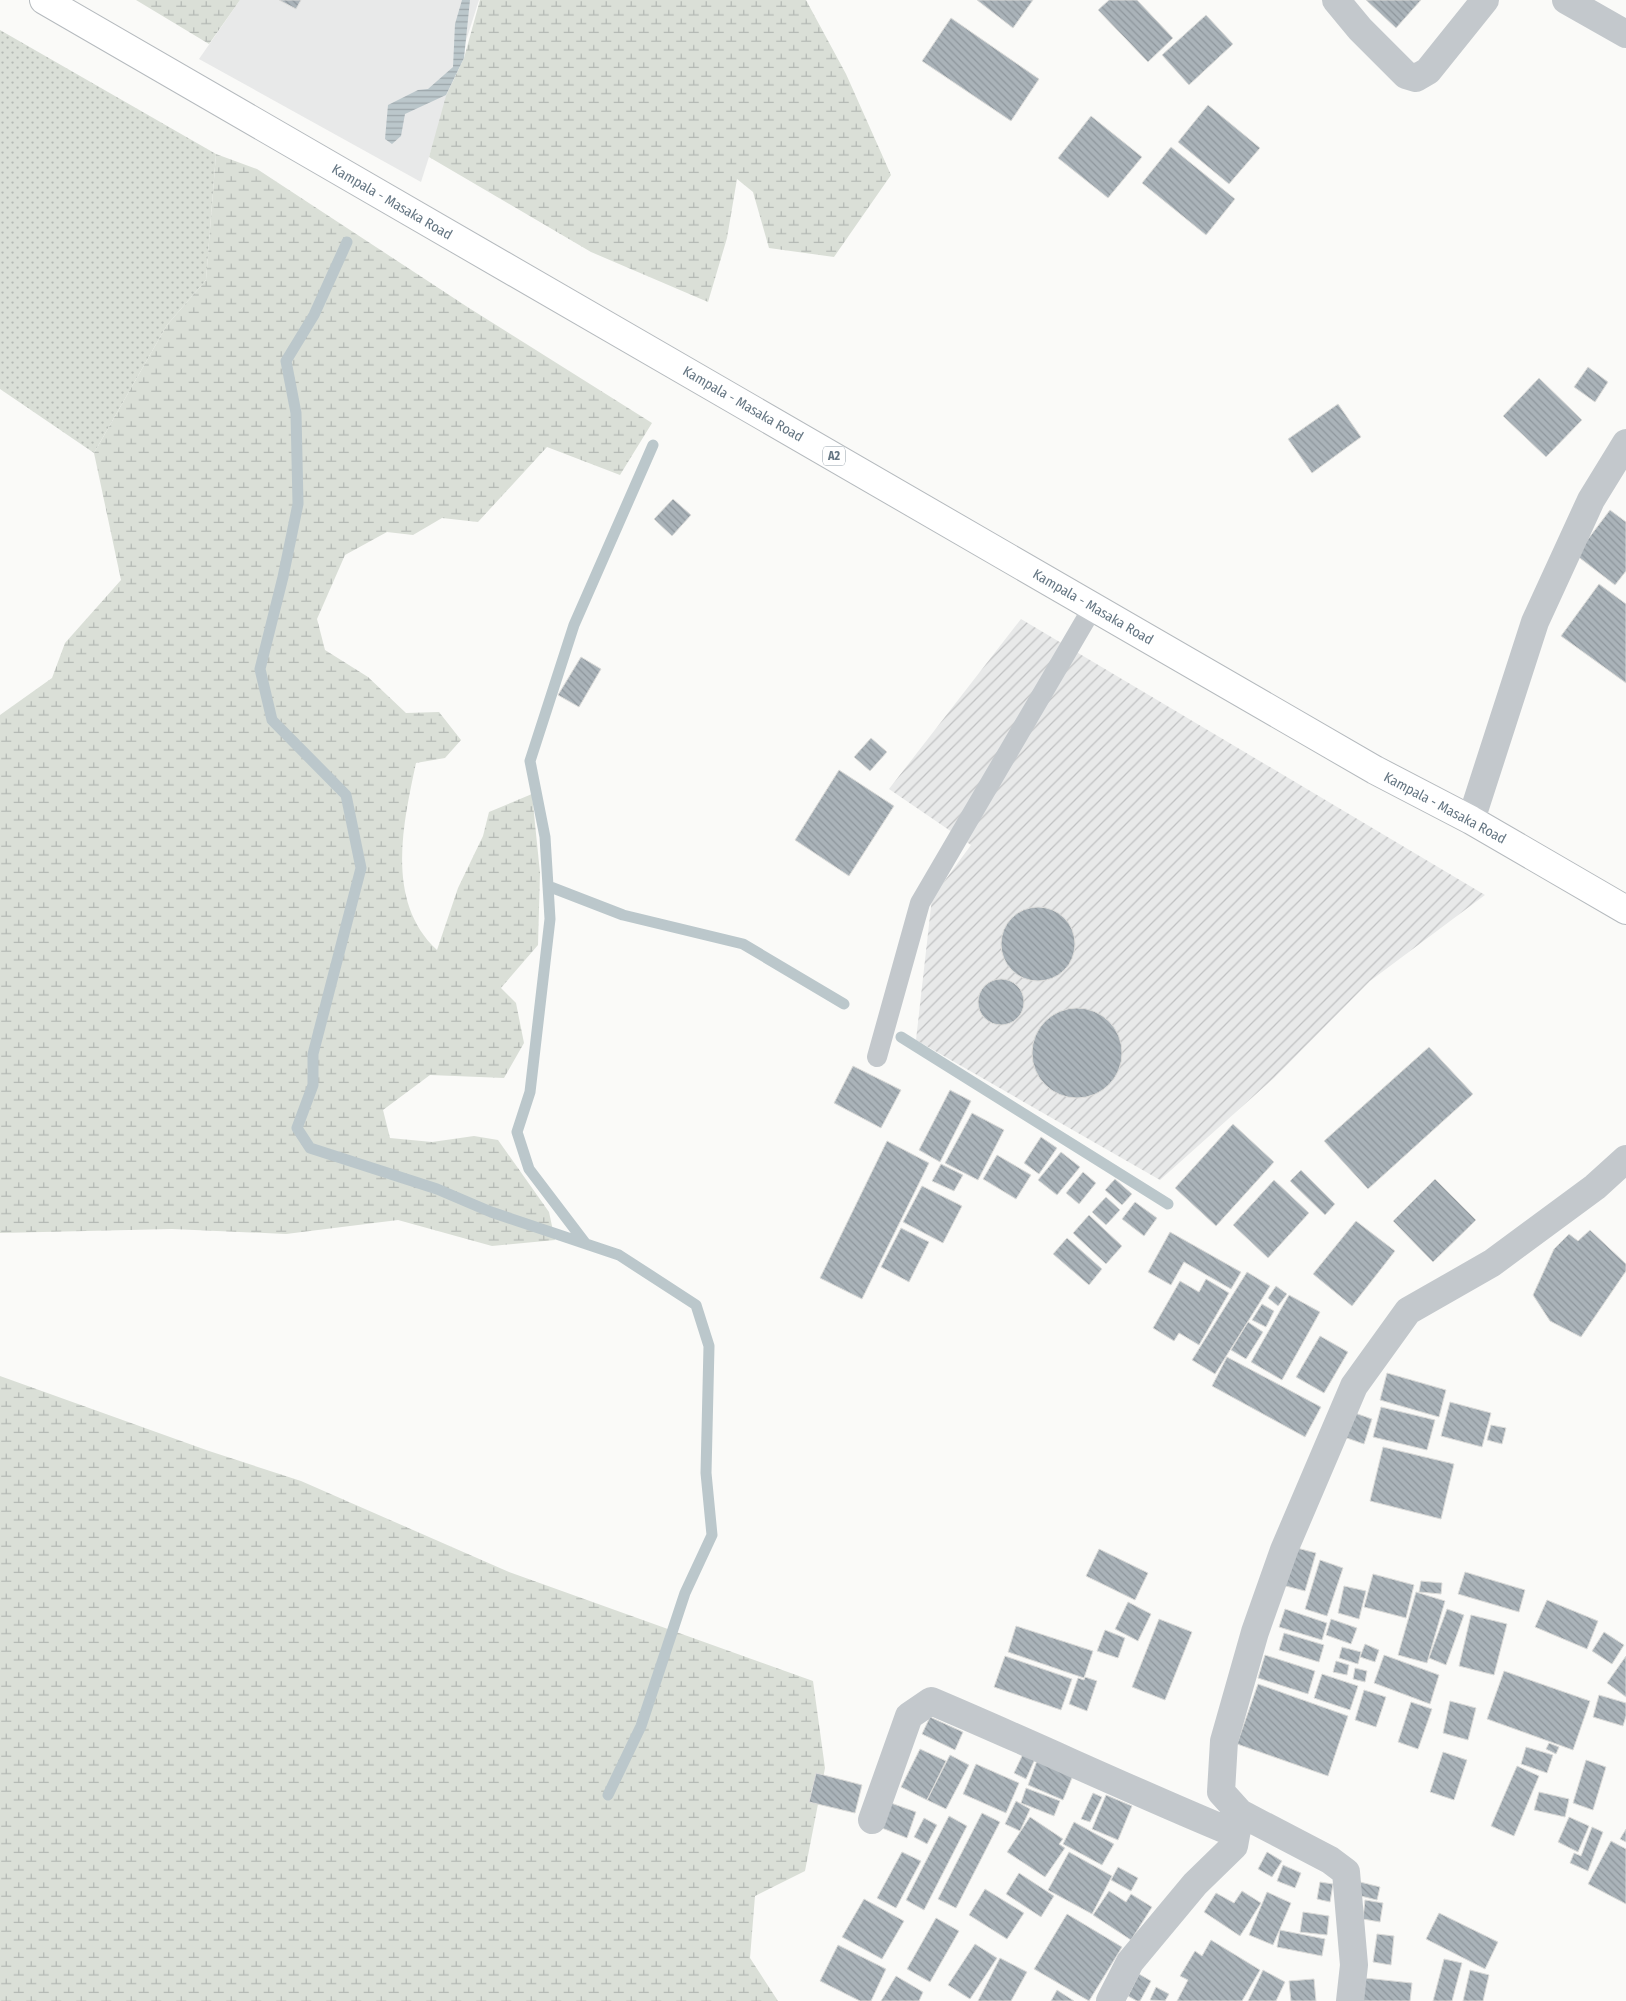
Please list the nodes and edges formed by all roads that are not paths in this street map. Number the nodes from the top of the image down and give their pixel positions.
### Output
1 (44, 0) edge
2 (1336, 0) edge
3 (1484, 0) edge
4 (1566, 0) edge
5 (1626, 34) edge
6 (1626, 443) edge
7 (1093, 607) junction
8 (1471, 820) junction
9 (1626, 910) edge
10 (877, 1057) dead end
11 (1626, 1159) edge
12 (872, 1820) dead end
13 (1238, 1824) junction
14 (1110, 2001) edge
15 (1350, 2001) edge

1 - 7 main road, Kampala - Masaka Road / A2
2 - 3 street
4 - 5 street
6 - 8 street
7 - 8 main road, Kampala - Masaka Road / A2
7 - 10 lane
8 - 9 main road, Kampala - Masaka Road / A2
11 - 13 street
12 - 13 street
13 - 14 street
13 - 15 street

